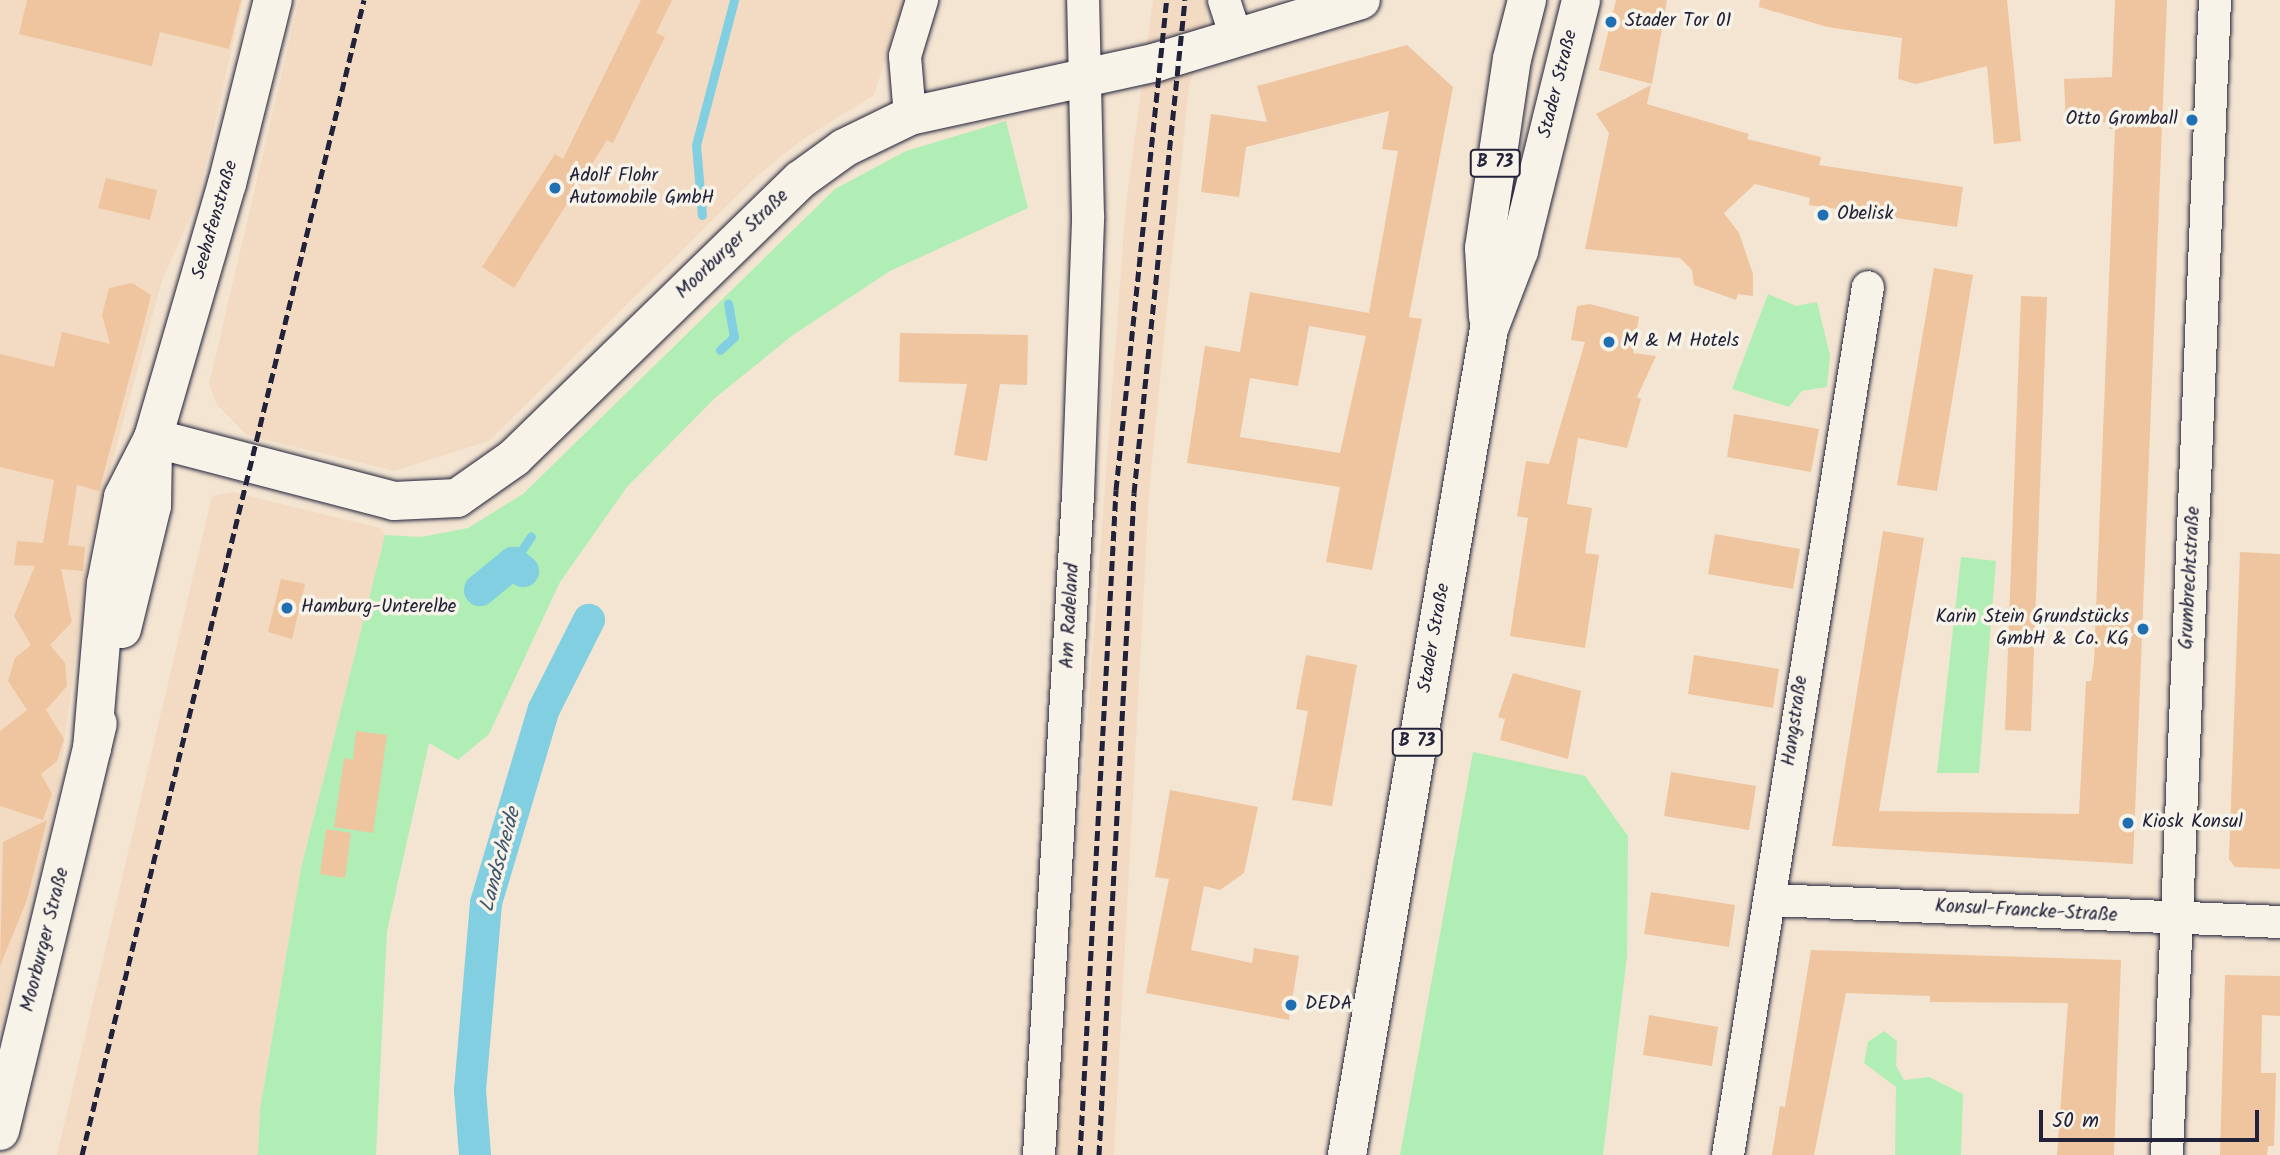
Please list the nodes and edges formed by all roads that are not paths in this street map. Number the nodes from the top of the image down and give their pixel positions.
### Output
1 (273, 0) edge
2 (922, 0) edge
3 (1083, 0) edge
4 (1224, 0) edge
5 (1362, 0) edge
6 (1527, 0) edge
7 (1581, 0) edge
8 (2215, 0) edge
9 (1236, 37) junction
10 (1084, 77) junction
11 (910, 116) junction
12 (1868, 287) dead end
13 (1489, 329) junction
14 (153, 438) junction
15 (1772, 900) junction
16 (2176, 918) junction
17 (2280, 922) edge
18 (0, 1131) edge
19 (1040, 1155) edge
20 (1347, 1155) edge
21 (1728, 1155) edge
22 (2167, 1155) edge

1 - 14 main road, Seehafenstraße
2 - 11 street
3 - 10 street, Am Radeland
4 - 9 street
5 - 9 main road, Moorburger Straße
6 - 13 main road, Stader Straße / B 73
7 - 13 main road, Stader Straße / B 73
8 - 16 street, Grumbrechtstraße
9 - 10 main road, Moorburger Straße
10 - 11 main road, Moorburger Straße
10 - 19 street, Am Radeland
11 - 14 main road, Moorburger Straße
12 - 15 street, Hangstraße
13 - 20 main road, Stader Straße / B 73
14 - 18 main road, Moorburger Straße
15 - 16 street, Konsul-Francke-Straße
15 - 21 street, Hangstraße
16 - 17 street, Konsul-Francke-Straße
16 - 22 street, Grumbrechtstraße

